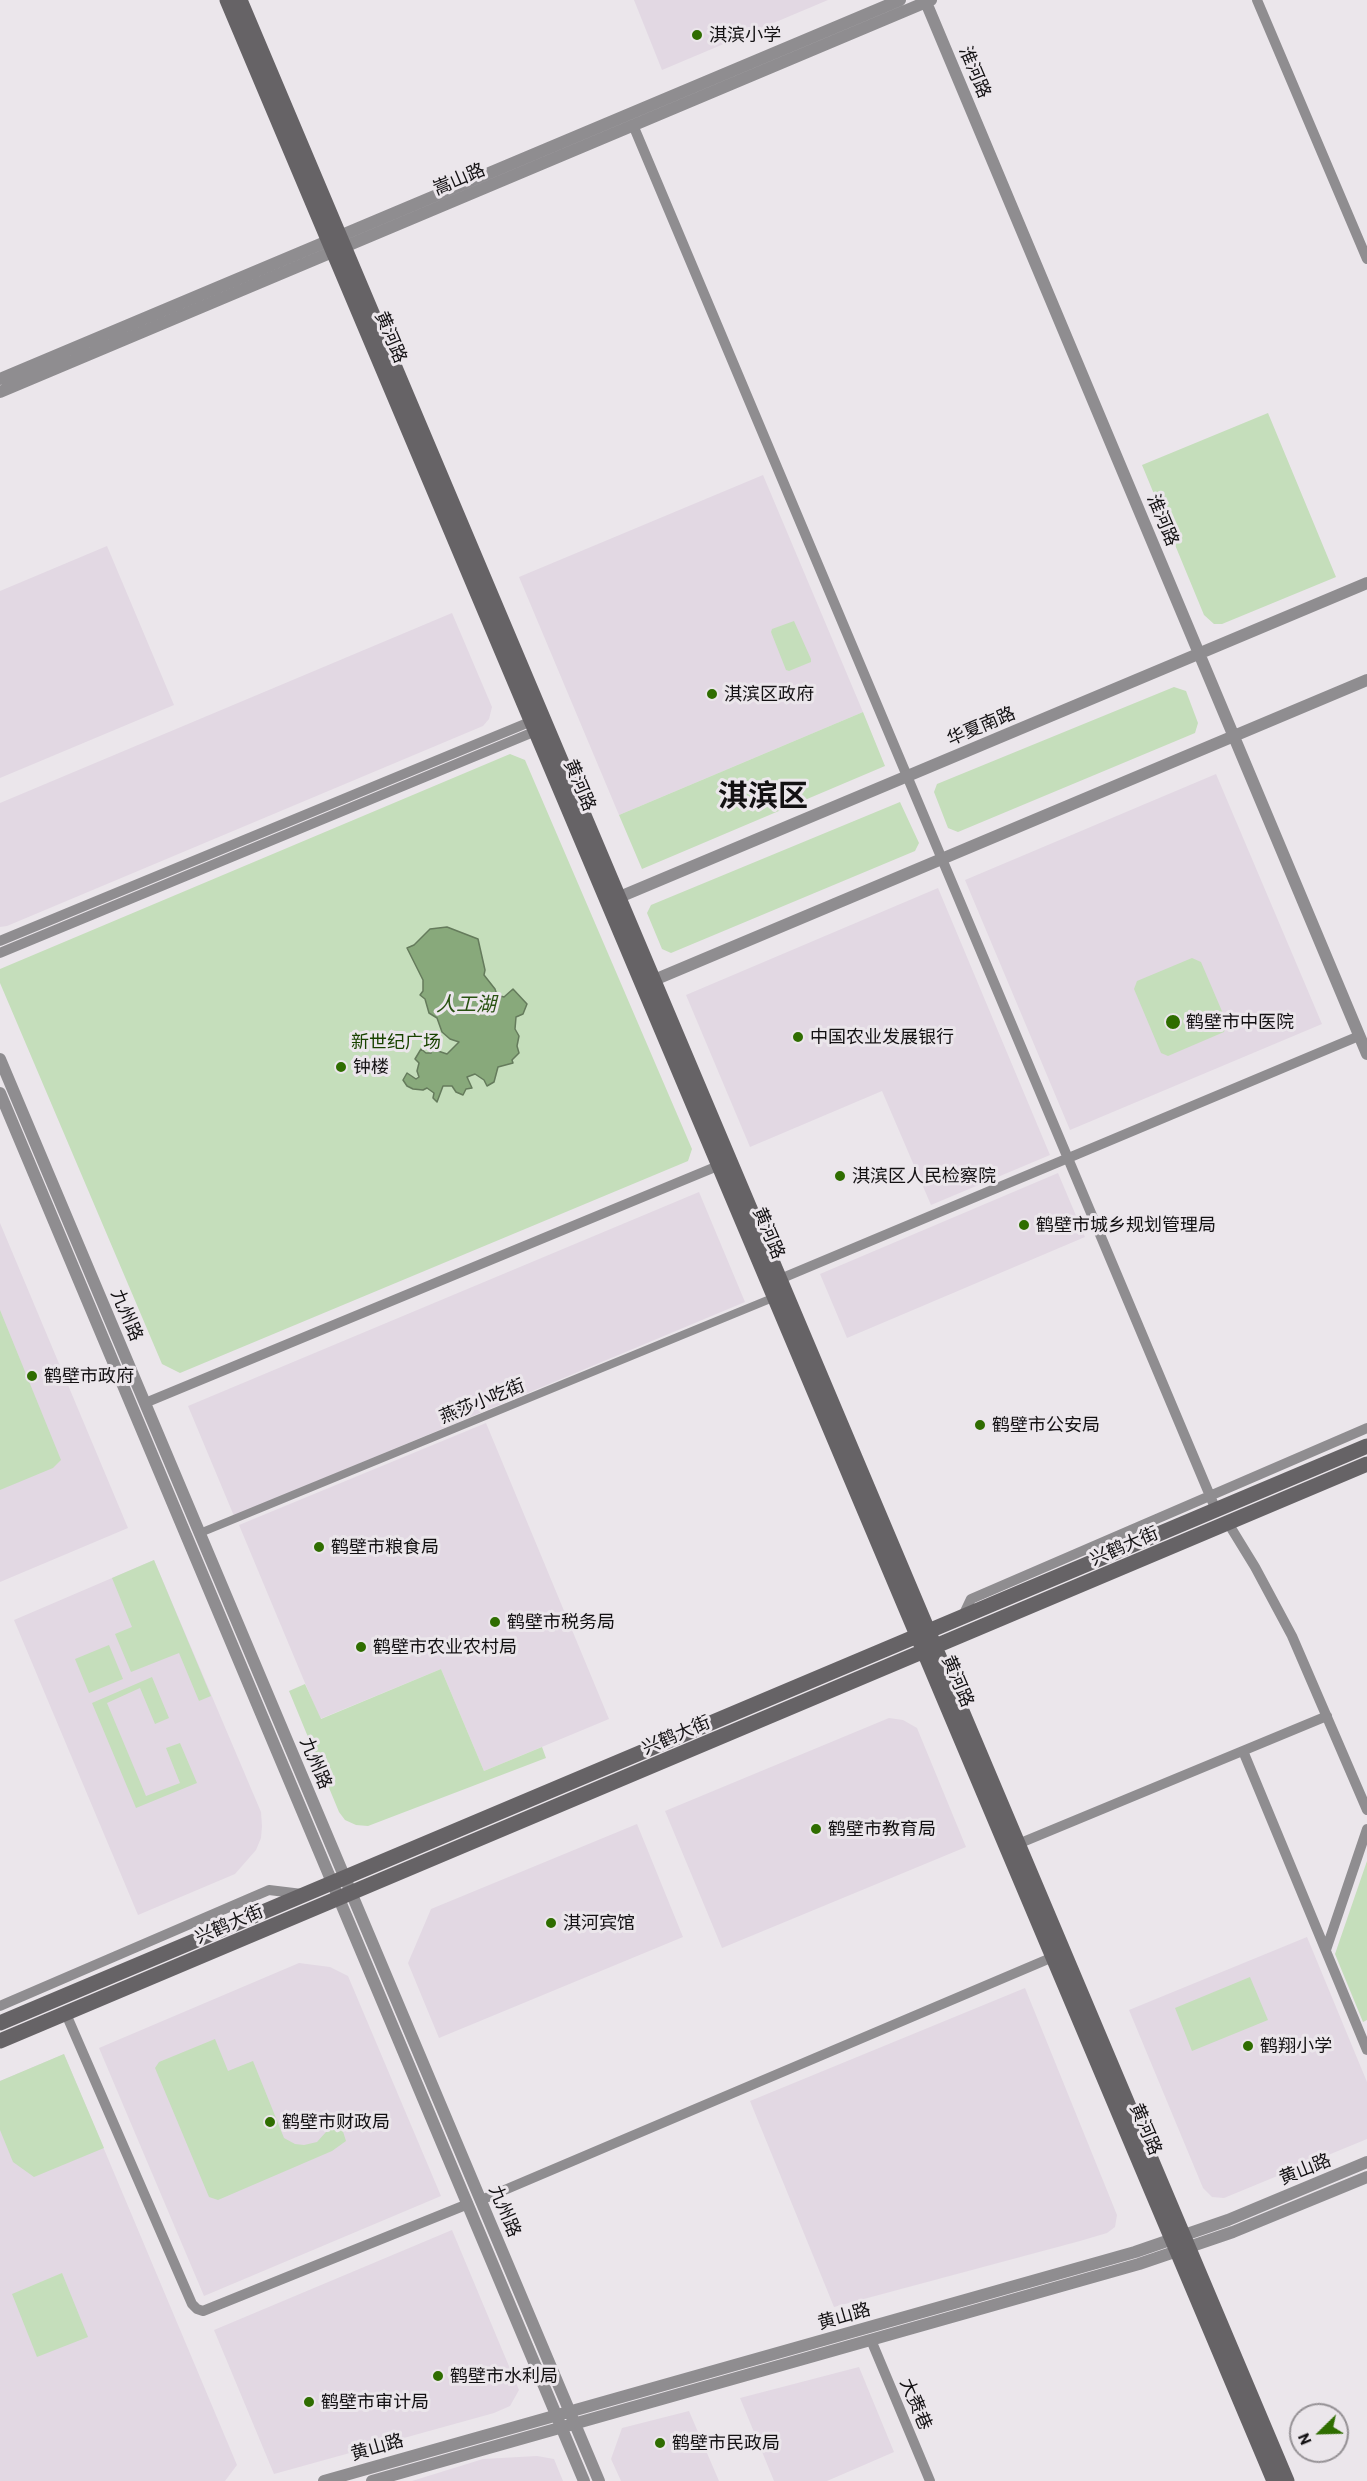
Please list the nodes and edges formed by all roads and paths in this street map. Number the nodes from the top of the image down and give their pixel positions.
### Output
1 (227, 0) edge
2 (240, 0) edge
3 (900, 0) edge
4 (1257, 0) edge
5 (928, 1) edge
6 (633, 125) junction
7 (337, 244) junction
8 (1367, 259) edge
9 (0, 379) edge
10 (0, 392) edge
11 (1367, 583) edge
12 (1199, 654) junction
13 (1367, 680) edge
14 (534, 726) junction
15 (1234, 736) junction
16 (907, 776) junction
17 (942, 859) junction
18 (613, 899) junction
19 (0, 941) edge
20 (0, 953) edge
21 (648, 982) junction
22 (1359, 1036) junction
23 (1367, 1054) edge
24 (0, 1059) edge
25 (0, 1093) edge
26 (1068, 1158) junction
27 (725, 1163) junction
28 (780, 1279) junction
29 (775, 1297) junction
30 (145, 1403) junction
31 (1367, 1428) edge
32 (1367, 1446) edge
33 (1367, 1464) edge
34 (1209, 1495) junction
35 (1216, 1510) junction
36 (1228, 1523) junction
37 (200, 1533) junction
38 (961, 1618) junction
39 (923, 1634) junction
40 (930, 1649) junction
41 (1327, 1716) junction
42 (1243, 1751) junction
43 (1367, 1810) edge
44 (1367, 1829) edge
45 (1018, 1844) junction
46 (339, 1881) junction
47 (308, 1895) junction
48 (346, 1896) junction
49 (1326, 1950) junction
50 (1053, 1957) junction
51 (0, 2006) edge
52 (66, 2014) junction
53 (0, 2023) edge
54 (1364, 2032) edge
55 (0, 2041) edge
56 (1367, 2050) edge
57 (1367, 2162) edge
58 (1367, 2177) edge
59 (481, 2200) junction
60 (468, 2204) junction
61 (1180, 2244) junction
62 (872, 2340) junction
63 (570, 2412) junction
64 (557, 2415) junction
65 (575, 2424) junction
66 (562, 2427) junction
67 (324, 2481) edge
68 (372, 2481) edge
69 (584, 2481) edge
70 (599, 2481) edge
71 (930, 2481) edge
72 (1274, 2481) edge
73 (1287, 2481) edge

1 - 7 main road, 黄河路
2 - 7 main road, 黄河路
3 - 7 street, 嵩山路
4 - 8 street
5 - 6 street, 嵩山路
5 - 12 street, 淮河路
6 - 7 street, 嵩山路
6 - 16 street
7 - 9 street, 嵩山路
7 - 10 street, 嵩山路
7 - 14 main road, 黄河路
7 - 18 main road, 黄河路
11 - 12 street, 华夏南路
12 - 15 street, 淮河路
12 - 16 street, 华夏南路
13 - 15 street
14 - 18 main road, 黄河路
14 - 19 street
14 - 20 street
15 - 17 street
15 - 22 street, 淮河路
16 - 17 street
16 - 18 street, 华夏南路
17 - 21 street
17 - 26 street
18 - 21 main road, 黄河路
21 - 27 main road, 黄河路
22 - 23 street, 淮河路
22 - 26 street
24 - 30 street, 九州路
25 - 46 street, 九州路
26 - 28 street
26 - 34 street
27 - 28 main road, 黄河路
27 - 29 main road, 黄河路
27 - 30 street
28 - 39 main road, 黄河路
29 - 37 street, 燕莎小吃街
29 - 39 main road, 黄河路
30 - 37 street, 九州路
31 - 34 street
32 - 35 main road, 兴鹤大街
33 - 36 main road, 兴鹤大街
34 - 35 street
34 - 38 street
35 - 38 main road, 兴鹤大街
36 - 40 main road, 兴鹤大街
36 - 41 street
37 - 46 street, 九州路
38 - 39 main road, 兴鹤大街
39 - 40 main road, 黄河路
39 - 46 main road, 兴鹤大街
40 - 45 main road, 黄河路
40 - 48 main road, 兴鹤大街
40 - 50 main road, 黄河路
41 - 42 street
41 - 43 street
42 - 45 street
42 - 49 street
44 - 49 street
45 - 61 main road, 黄河路
46 - 47 main road, 兴鹤大街
46 - 48 street, 九州路
47 - 51 street
47 - 53 main road, 兴鹤大街
48 - 52 main road, 兴鹤大街
48 - 59 street, 九州路
48 - 60 street, 九州路
49 - 54 street
50 - 59 street
50 - 61 main road, 黄河路
52 - 55 main road, 兴鹤大街
52 - 60 street
54 - 56 street
57 - 61 street, 黄山路
58 - 61 street, 黄山路
59 - 63 street, 九州路
60 - 64 street, 九州路
61 - 62 street, 黄山路
61 - 63 street, 黄山路
61 - 72 main road, 黄河路
61 - 73 main road, 黄河路
62 - 65 street, 黄山路
62 - 71 street, 大赉巷
63 - 64 street, 黄山路
63 - 65 street, 九州路
64 - 66 street, 九州路
64 - 67 street, 黄山路
65 - 66 street, 黄山路
65 - 70 street, 九州路
66 - 68 street, 黄山路
66 - 69 street, 九州路

